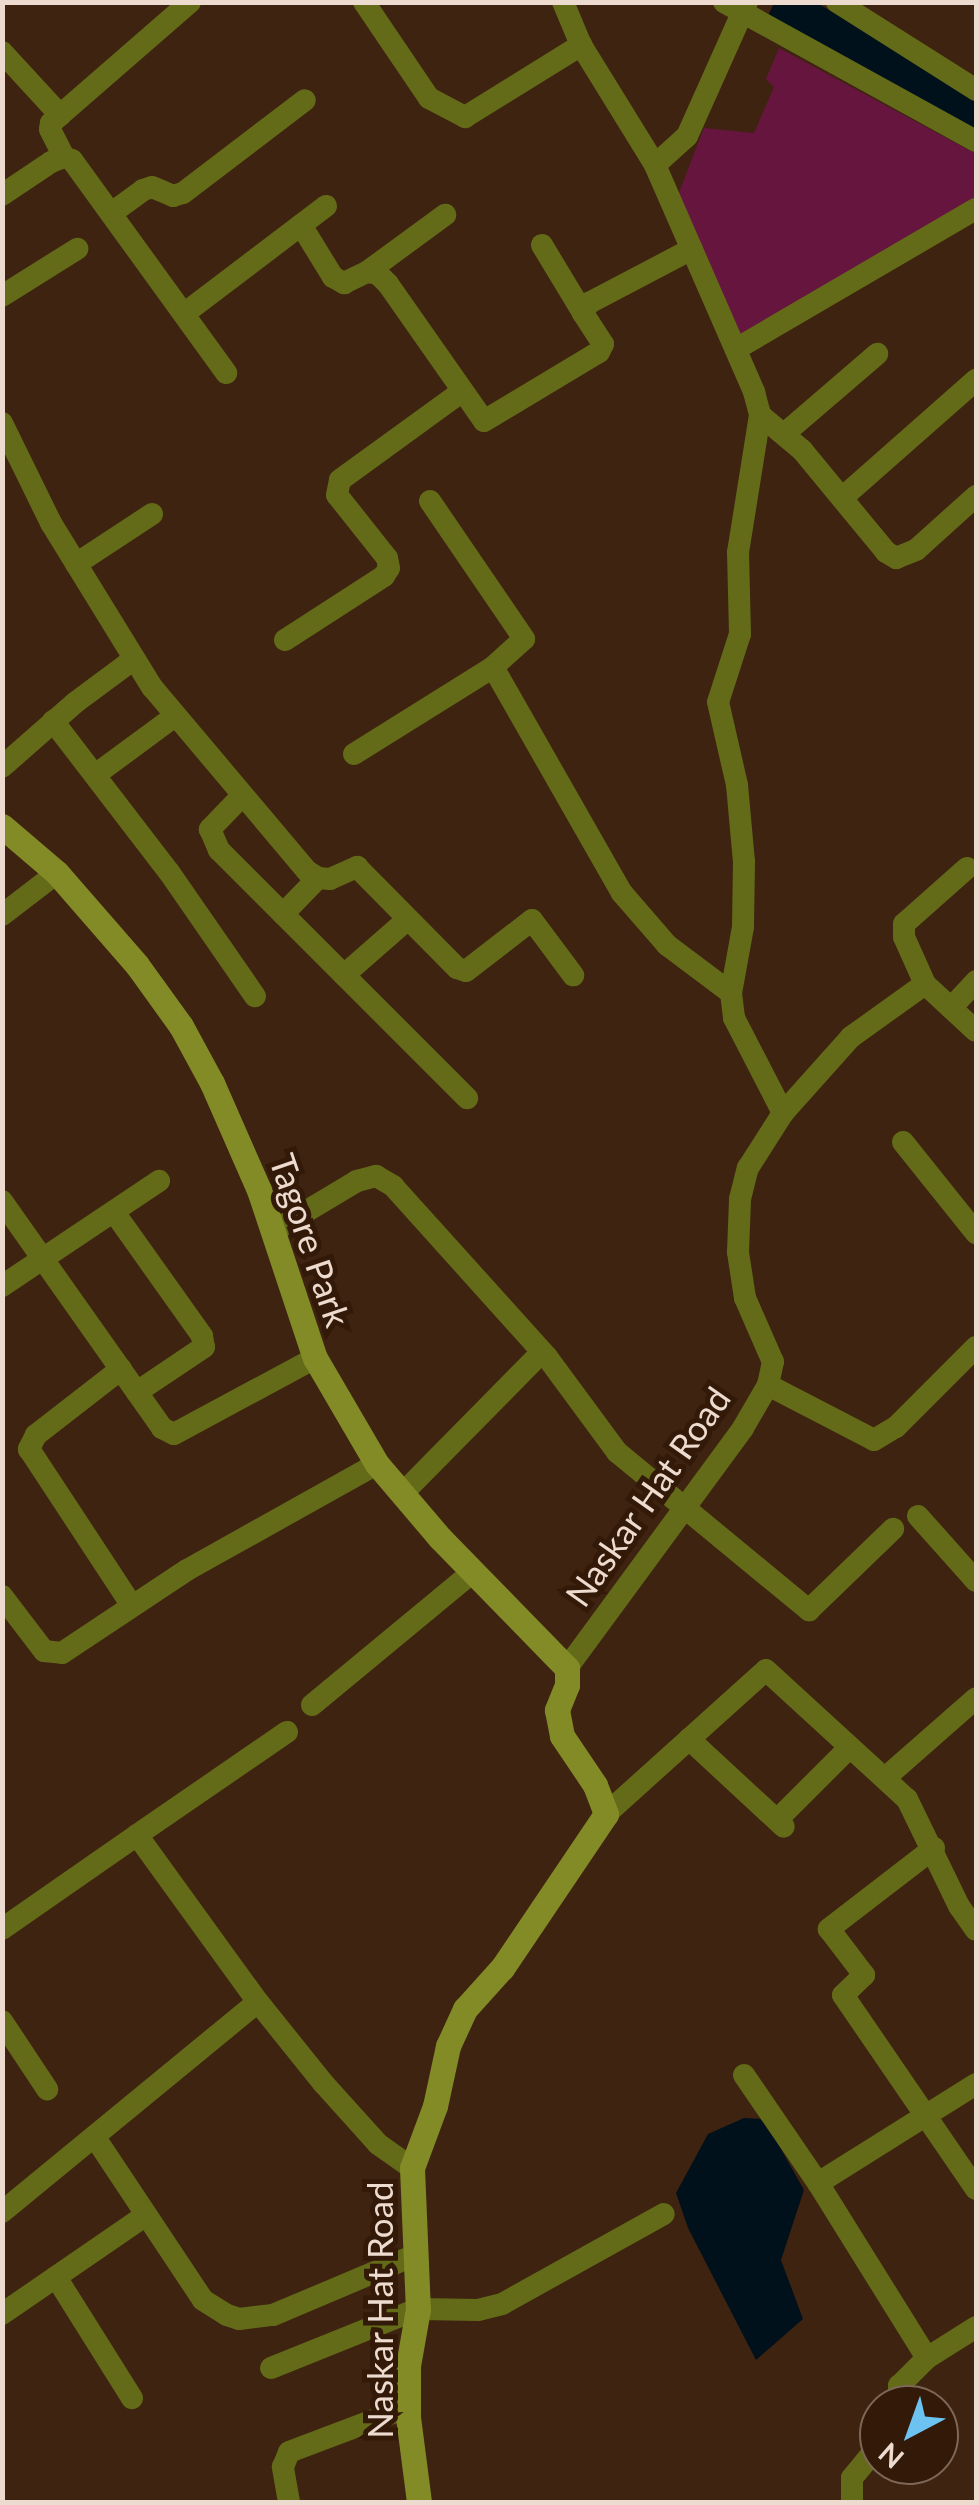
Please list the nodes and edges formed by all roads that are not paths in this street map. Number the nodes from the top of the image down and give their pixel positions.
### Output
1 (190, 2) edge
2 (364, 2) edge
3 (564, 2) edge
4 (738, 6) edge
5 (851, 6) edge
6 (581, 45) junction
7 (2, 52) edge
8 (976, 90) edge
9 (305, 100) dead end
10 (60, 115) junction
11 (976, 140) edge
12 (64, 157) junction
13 (655, 165) junction
14 (2, 194) edge
15 (326, 206) dead end
16 (976, 209) edge
17 (113, 212) junction
18 (445, 215) dead end
19 (300, 225) junction
20 (542, 245) dead end
21 (692, 248) junction
22 (77, 249) dead end
23 (367, 272) junction
24 (2, 296) edge
25 (185, 313) junction
26 (583, 313) junction
27 (736, 349) junction
28 (877, 354) dead end
29 (226, 372) dead end
30 (976, 380) edge
31 (461, 392) junction
32 (760, 416) junction
33 (2, 423) edge
34 (784, 434) junction
35 (976, 496) edge
36 (842, 498) junction
37 (430, 502) dead end
38 (152, 514) dead end
39 (76, 564) junction
40 (284, 640) dead end
41 (134, 660) junction
42 (493, 667) junction
43 (174, 716) junction
44 (53, 721) junction
45 (354, 754) dead end
46 (2, 767) edge
47 (94, 775) junction
48 (241, 797) junction
49 (2, 826) edge
50 (967, 868) dead end
51 (57, 873) junction
52 (318, 878) junction
53 (283, 914) junction
54 (2, 915) edge
55 (408, 919) junction
56 (344, 975) junction
57 (573, 975) dead end
58 (976, 981) edge
59 (925, 984) junction
60 (730, 993) junction
61 (256, 996) dead end
62 (951, 1008) junction
63 (976, 1031) edge
64 (467, 1098) dead end
65 (784, 1113) junction
66 (904, 1142) dead end
67 (159, 1182) dead end
68 (2, 1201) edge
69 (114, 1212) junction
70 (275, 1230) junction
71 (976, 1230) edge
72 (46, 1258) junction
73 (2, 1286) edge
74 (976, 1347) edge
75 (542, 1352) junction
76 (315, 1358) junction
77 (121, 1368) junction
78 (768, 1385) junction
79 (137, 1392) junction
80 (377, 1464) junction
81 (402, 1494) junction
82 (686, 1504) junction
83 (918, 1516) dead end
84 (892, 1529) dead end
85 (473, 1572) junction
86 (976, 1580) edge
87 (2, 1596) edge
88 (132, 1604) junction
89 (567, 1668) junction
90 (976, 1698) edge
91 (312, 1705) dead end
92 (286, 1732) dead end
93 (690, 1739) junction
94 (850, 1747) junction
95 (884, 1778) junction
96 (606, 1814) junction
97 (138, 1834) junction
98 (934, 1848) junction
99 (2, 1929) edge
100 (976, 1930) edge
101 (258, 2002) junction
102 (2, 2022) edge
103 (744, 2075) dead end
104 (976, 2084) edge
105 (47, 2089) dead end
106 (930, 2116) junction
107 (96, 2139) junction
108 (412, 2168) junction
109 (818, 2183) junction
110 (976, 2189) edge
111 (2, 2212) edge
112 (146, 2214) junction
113 (664, 2214) dead end
114 (415, 2255) junction
115 (56, 2277) junction
116 (418, 2310) junction
117 (2, 2314) edge
118 (976, 2327) edge
119 (927, 2358) junction
120 (271, 2368) dead end
121 (900, 2385) edge
122 (132, 2398) dead end
123 (408, 2407) junction
124 (859, 2469) edge
125 (289, 2502) edge
126 (419, 2502) edge
127 (852, 2502) edge

1 - 10 street
2 - 6 street
3 - 6 street
4 - 11 street
4 - 13 street
5 - 8 street
6 - 13 street
7 - 10 street
9 - 17 street
10 - 12 street
12 - 14 street
12 - 17 street
13 - 21 street
15 - 19 street
16 - 27 street
17 - 25 street
18 - 23 street
19 - 23 street
19 - 25 street
20 - 26 street
21 - 26 street
21 - 27 street
22 - 24 street
23 - 31 street
25 - 29 street
26 - 31 street
27 - 32 street
28 - 34 street
30 - 36 street
31 - 40 street
32 - 34 street
32 - 60 street
33 - 39 street
34 - 36 street
35 - 36 street
37 - 42 street
38 - 39 street
39 - 41 street
41 - 43 street
41 - 44 street
42 - 45 street
42 - 60 street
43 - 47 street
43 - 48 street
44 - 46 street
44 - 47 street
47 - 61 street
48 - 52 street
48 - 53 street
49 - 51 street, Tagore Park
50 - 59 street
51 - 54 street
51 - 70 street, Tagore Park
52 - 53 street
52 - 55 street
53 - 56 street
55 - 56 street
55 - 57 street
56 - 64 street
58 - 62 street
59 - 62 street
59 - 65 street, Naskar Hat Road
60 - 65 street
62 - 63 street
65 - 78 street, Naskar Hat Road
66 - 71 street
67 - 69 street
68 - 72 street
69 - 72 street
69 - 79 street
70 - 75 street
70 - 76 street, Tagore Park
72 - 73 street
72 - 77 street
74 - 78 street
75 - 81 street
75 - 82 street
76 - 79 street
76 - 80 street, Tagore Park
77 - 79 street
77 - 88 street
78 - 82 street, Naskar Hat Road
80 - 81 street, Tagore Park
80 - 88 street
81 - 85 street, Tagore Park
82 - 84 street
82 - 89 street, Naskar Hat Road
83 - 86 street
85 - 89 street, Tagore Park
85 - 91 street
87 - 88 street
89 - 96 street, Naskar Hat Road
90 - 95 street
92 - 97 street
93 - 94 street
93 - 94 street
93 - 96 street
94 - 95 street
95 - 98 street
96 - 108 street, Naskar Hat Road
97 - 99 street
97 - 101 street
98 - 100 street
98 - 106 street
101 - 107 street
101 - 108 street
102 - 105 street
103 - 109 street
104 - 106 street
106 - 109 street
106 - 110 street
107 - 111 street
107 - 112 street
108 - 114 street, Naskar Hat Road
109 - 119 street
112 - 114 street
112 - 115 street
113 - 116 street
114 - 116 street, Naskar Hat Road
115 - 117 street
115 - 122 street
116 - 120 street
116 - 123 street, Naskar Hat Road
118 - 119 street
119 - 121 street
123 - 125 street
123 - 126 street, Naskar Hat Road
124 - 127 street

